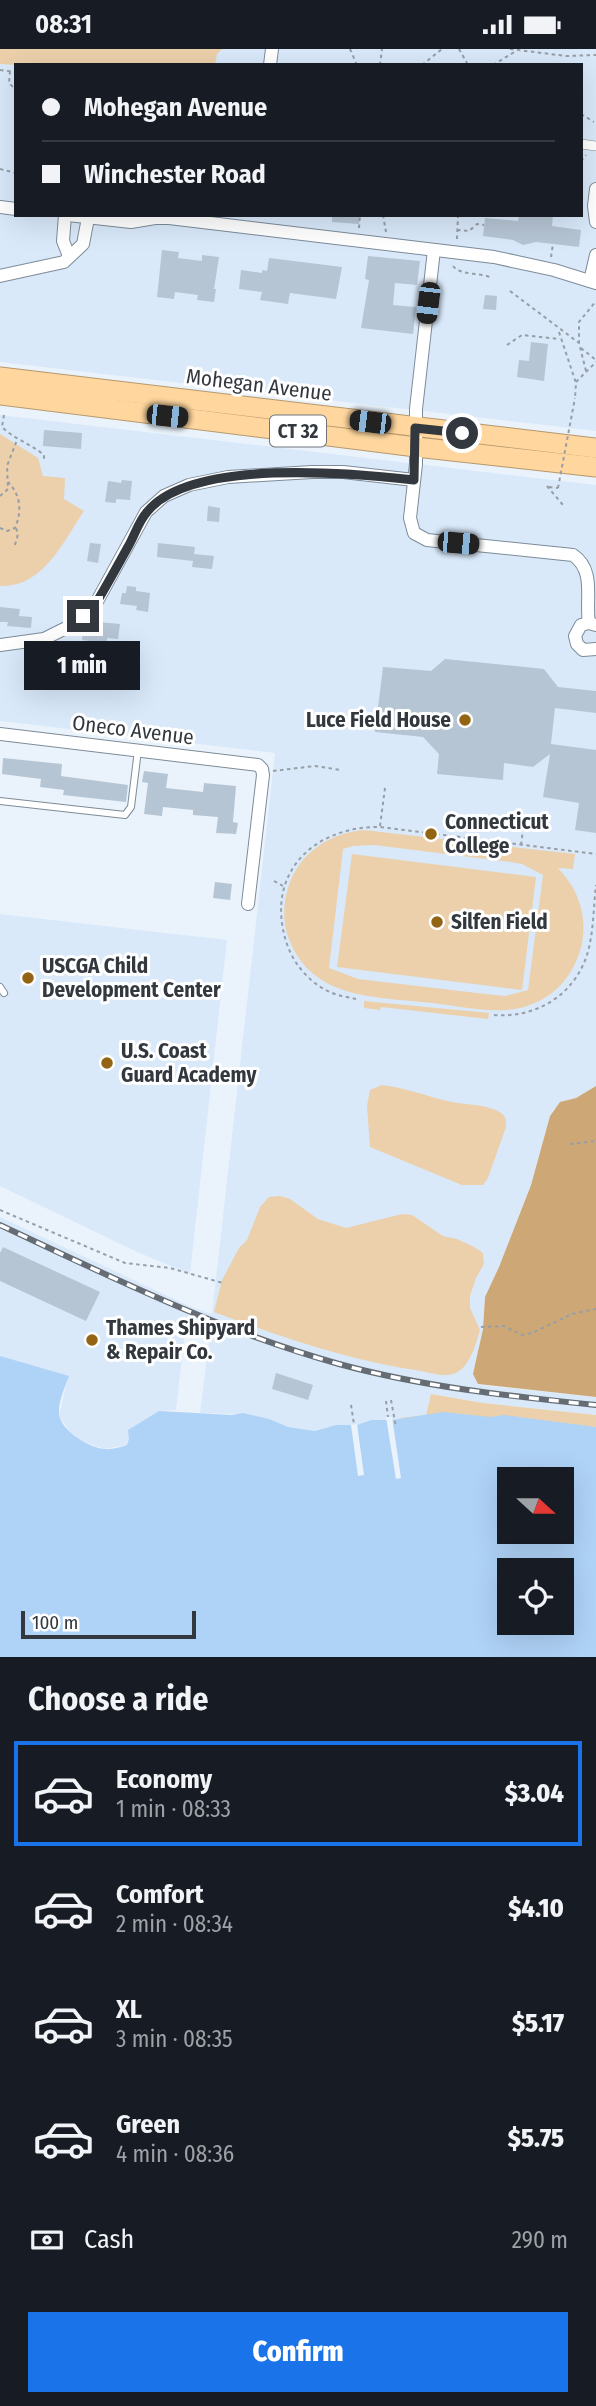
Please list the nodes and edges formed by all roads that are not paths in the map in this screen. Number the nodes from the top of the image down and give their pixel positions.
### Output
1 (596, 189) edge
2 (67, 217) edge
3 (81, 217) edge
4 (88, 218) junction
5 (251, 222) edge
6 (596, 222) edge
7 (434, 250) junction
8 (596, 255) edge
9 (69, 256) junction
10 (0, 276) edge
11 (593, 282) edge
12 (0, 377) edge
13 (0, 395) edge
14 (416, 437) junction
15 (596, 448) edge
16 (596, 467) edge
17 (414, 480) junction
18 (593, 624) edge
19 (0, 645) edge
20 (596, 649) edge
21 (0, 734) edge
22 (138, 750) junction
23 (0, 801) edge
24 (247, 904) dead end

1 - 6 street
2 - 9 street
3 - 4 street
4 - 5 street
4 - 9 street
5 - 7 street
7 - 11 street
7 - 14 street
8 - 11 street
9 - 10 street
12 - 14 highway, Mohegan Avenue / CT 32
13 - 14 highway, Mohegan Avenue / CT 32
14 - 15 highway, Mohegan Avenue / CT 32
14 - 16 highway, Mohegan Avenue / CT 32
14 - 17 street
17 - 18 street
17 - 19 street
18 - 20 street
21 - 22 street, Oneco Avenue
22 - 23 lane
22 - 24 street, Oneco Avenue

